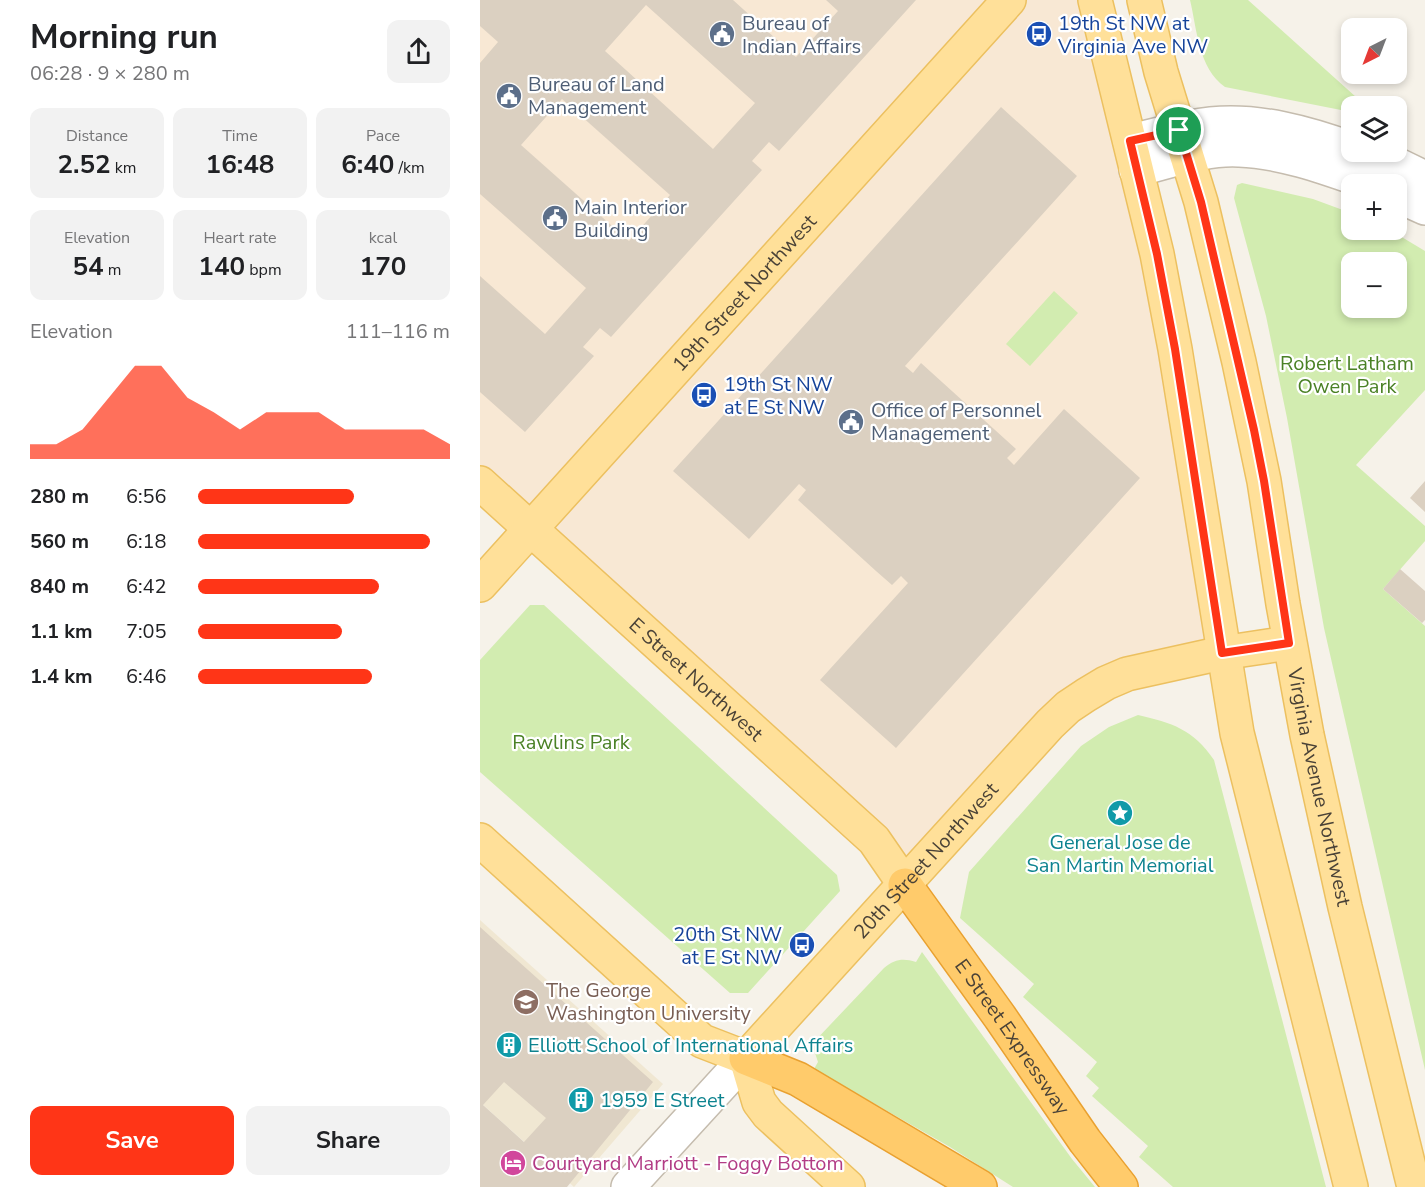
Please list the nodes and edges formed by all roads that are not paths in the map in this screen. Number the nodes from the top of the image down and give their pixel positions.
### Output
1 (1009, 0) edge
2 (1095, 0) edge
3 (1144, 0) edge
4 (1183, 143) junction
5 (1341, 146) edge
6 (1133, 155) junction
7 (1389, 162) edge
8 (1342, 174) edge
9 (1425, 178) edge
10 (1407, 200) edge
11 (1425, 208) edge
12 (480, 483) edge
13 (530, 528) junction
14 (480, 585) edge
15 (1289, 643) junction
16 (1222, 653) junction
17 (480, 840) edge
18 (905, 885) junction
19 (746, 1058) junction
20 (628, 1187) edge
21 (848, 1187) edge
22 (980, 1187) edge
23 (1121, 1187) edge
24 (1351, 1187) edge
25 (1414, 1187) edge

1 - 13 main road, 19th Street Northwest
2 - 6 main road
3 - 4 main road, Virginia Avenue Northwest
4 - 5 street
4 - 6 street
4 - 8 street
4 - 15 main road, Virginia Avenue Northwest
6 - 16 main road
7 - 9 street
10 - 11 street
12 - 13 main road, E Street Northwest
13 - 14 main road, 19th Street Northwest
13 - 18 main road, E Street Northwest
15 - 16 main road, 20th Street Northwest
15 - 25 main road, Virginia Avenue Northwest
16 - 18 main road, 20th Street Northwest
16 - 24 main road
17 - 19 main road
18 - 19 main road, 20th Street Northwest
18 - 23 highway, E Street Expressway
19 - 20 street, 20th Street Northwest
19 - 21 main road
19 - 22 highway

